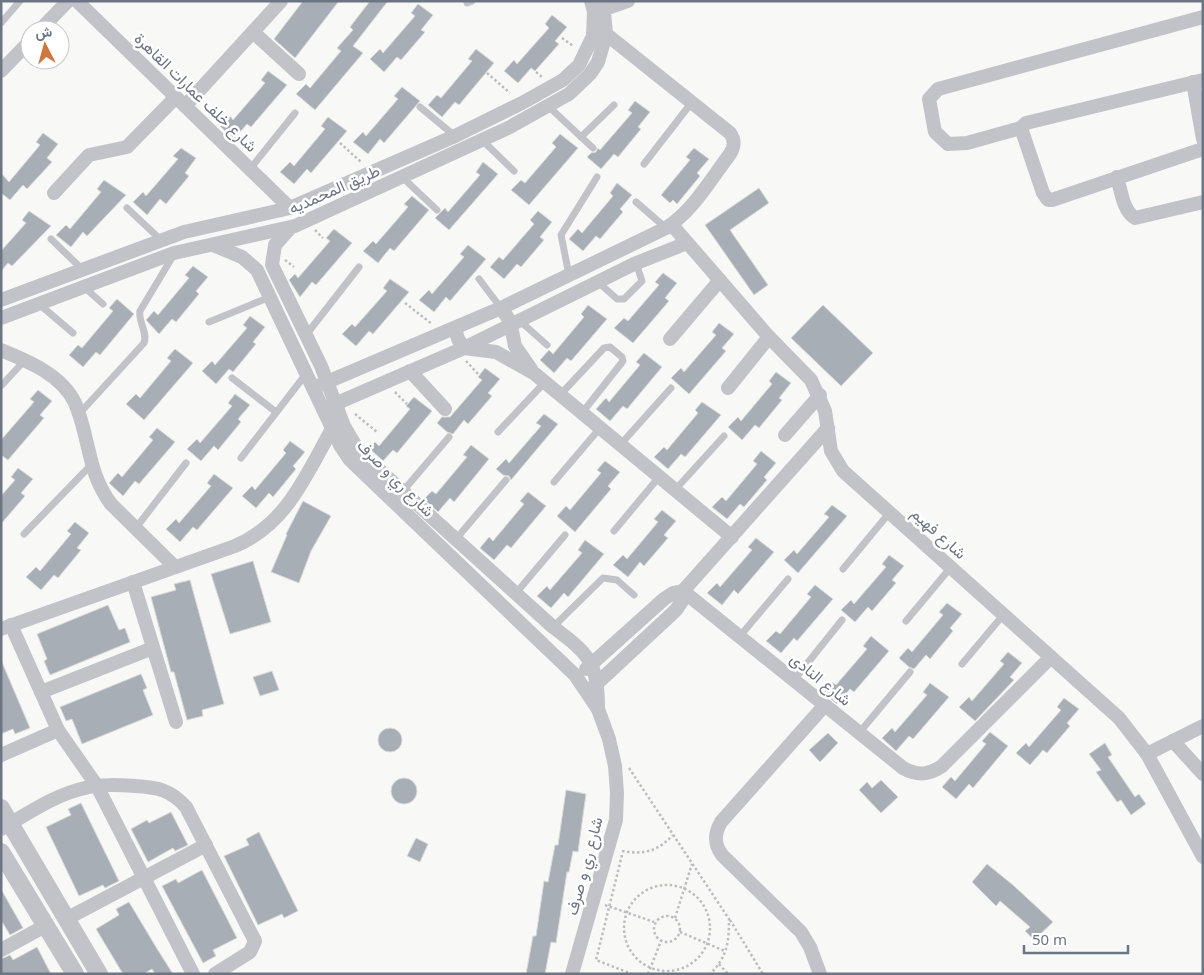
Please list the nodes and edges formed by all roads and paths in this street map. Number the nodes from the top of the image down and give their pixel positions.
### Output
1 (20, 1) edge
2 (68, 1) edge
3 (77, 1) edge
4 (281, 1) edge
5 (591, 1) edge
6 (628, 1) edge
7 (604, 5) edge
8 (1203, 17) edge
9 (50, 20) edge
10 (1, 23) edge
11 (594, 26) junction
12 (253, 32) junction
13 (606, 34) junction
14 (20, 51) edge
15 (1, 71) edge
16 (487, 72) dead end
17 (299, 74) dead end
18 (1198, 81) edge
19 (180, 102) junction
20 (692, 102) junction
21 (522, 103) junction
22 (614, 105) dead end
23 (548, 106) junction
24 (420, 107) dead end
25 (295, 113) dead end
26 (1021, 128) junction
27 (456, 136) junction
28 (581, 137) junction
29 (1203, 139) edge
30 (482, 140) junction
31 (340, 143) dead end
32 (593, 148) dead end
33 (1203, 148) edge
34 (644, 164) dead end
35 (250, 169) junction
36 (514, 171) dead end
37 (374, 172) junction
38 (402, 177) junction
39 (597, 177) dead end
40 (1117, 177) junction
41 (54, 193) dead end
42 (636, 202) dead end
43 (1203, 202) edge
44 (128, 208) dead end
45 (290, 208) junction
46 (437, 210) dead end
47 (250, 218) junction
48 (669, 226) junction
49 (290, 228) junction
50 (256, 236) junction
51 (51, 239) dead end
52 (161, 240) junction
53 (687, 243) junction
54 (213, 245) junction
55 (174, 253) junction
56 (636, 263) junction
57 (360, 267) dead end
58 (83, 270) junction
59 (569, 275) junction
60 (479, 279) dead end
61 (720, 280) junction
62 (598, 282) junction
63 (84, 287) junction
64 (270, 298) junction
65 (2, 299) edge
66 (406, 303) dead end
67 (39, 304) junction
68 (103, 304) dead end
69 (501, 308) junction
70 (1, 318) edge
71 (209, 322) dead end
72 (516, 323) junction
73 (449, 331) junction
74 (73, 333) dead end
75 (306, 335) junction
76 (769, 337) junction
77 (670, 339) dead end
78 (547, 345) dead end
79 (464, 348) junction
80 (1, 350) edge
81 (25, 360) junction
82 (410, 371) junction
83 (306, 374) junction
84 (232, 378) dead end
85 (540, 378) junction
86 (327, 381) junction
87 (1, 386) edge
88 (313, 388) junction
89 (671, 388) dead end
90 (728, 388) dead end
91 (560, 395) junction
92 (820, 395) junction
93 (333, 404) junction
94 (445, 409) dead end
95 (276, 412) junction
96 (582, 413) junction
97 (79, 414) junction
98 (600, 428) junction
99 (828, 428) junction
100 (332, 429) junction
101 (377, 432) dead end
102 (498, 432) dead end
103 (785, 435) dead end
104 (724, 436) dead end
105 (449, 437) dead end
106 (620, 445) junction
107 (241, 458) dead end
108 (186, 463) dead end
109 (91, 465) junction
110 (659, 477) junction
111 (506, 480) dead end
112 (554, 482) dead end
113 (675, 490) junction
114 (403, 491) junction
115 (890, 512) junction
116 (135, 529) junction
117 (614, 531) dead end
118 (24, 534) dead end
119 (565, 536) dead end
120 (732, 537) junction
121 (456, 539) junction
122 (175, 567) junction
123 (951, 567) junction
124 (842, 569) dead end
125 (788, 578) dead end
126 (133, 582) junction
127 (683, 591) junction
128 (516, 593) junction
129 (634, 595) dead end
130 (1004, 614) junction
131 (842, 620) dead end
132 (906, 621) dead end
133 (6, 627) edge
134 (553, 627) junction
135 (740, 636) junction
136 (153, 648) junction
137 (1051, 657) junction
138 (962, 664) dead end
139 (591, 665) junction
140 (910, 672) dead end
141 (577, 677) junction
142 (794, 680) junction
143 (592, 688) junction
144 (41, 692) junction
145 (825, 705) junction
146 (176, 722) dead end
147 (1203, 726) edge
148 (58, 730) junction
149 (859, 733) junction
150 (1173, 741) junction
151 (1147, 754) junction
152 (1, 755) edge
153 (1203, 774) edge
154 (629, 778) dead end
155 (97, 786) junction
156 (1, 808) edge
157 (6, 826) edge
158 (674, 835) junction
159 (624, 842) dead end
160 (206, 846) junction
161 (622, 851) junction
162 (1, 852) edge
163 (1203, 857) edge
164 (692, 864) junction
165 (144, 878) junction
166 (684, 888) junction
167 (593, 901) junction
168 (611, 907) junction
169 (626, 912) junction
170 (675, 918) junction
171 (66, 919) junction
172 (729, 919) junction
173 (654, 922) junction
174 (45, 926) junction
175 (680, 932) junction
176 (661, 941) junction
177 (708, 943) junction
178 (1, 950) edge
179 (725, 951) junction
180 (719, 964) junction
181 (650, 968) junction
182 (75, 974) edge
183 (99, 974) edge
184 (193, 974) edge
185 (215, 974) edge
186 (572, 974) edge
187 (632, 974) edge
188 (648, 974) edge
189 (710, 974) edge
190 (728, 974) edge
191 (763, 974) edge
192 (820, 974) edge

1 - 10 lane
2 - 9 street
3 - 19 street, شارع خلف عمارات القاهرة
4 - 12 street
5 - 11 street, طريق المحمديه
6 - 7 street
7 - 13 street, طريق المحمديه
8 - 26 street
11 - 13 street
11 - 21 street, طريق المحمديه
12 - 17 street
12 - 19 street
13 - 20 street
13 - 23 street, طريق المحمديه
14 - 15 street
16 - 21 path
18 - 26 street
18 - 29 street
19 - 35 street, شارع خلف عمارات القاهرة
19 - 41 street
20 - 34 lane
20 - 48 street
21 - 27 street, طريق المحمديه
22 - 28 lane
23 - 28 lane
23 - 30 street, طريق المحمديه
24 - 27 lane
25 - 35 lane
26 - 40 street
27 - 37 street, طريق المحمديه
28 - 32 lane
30 - 36 lane
30 - 38 street, طريق المحمديه
31 - 37 path
33 - 40 street
35 - 45 street, شارع خلف عمارات القاهرة
37 - 45 street, طريق المحمديه
38 - 46 lane
38 - 49 street, طريق المحمديه
39 - 59 lane
40 - 43 street
42 - 48 lane
44 - 52 lane
45 - 47 street, طريق المحمديه
47 - 50 street
47 - 52 street, طريق المحمديه
48 - 53 street, شارع فهيم
48 - 59 street
49 - 50 street, طريق المحمديه
49 - 75 street, شارع ري و صرف
50 - 54 street, طريق المحمديه
51 - 58 lane
52 - 58 street, طريق المحمديه
53 - 56 street
53 - 61 street, شارع فهيم
54 - 55 street, طريق المحمديه
54 - 64 street, شارع ري و صرف
55 - 63 street, طريق المحمديه
55 - 97 lane
56 - 62 street
56 - 62 lane
57 - 75 lane
58 - 65 street, طريق المحمديه
59 - 69 street
60 - 69 lane
61 - 76 street, شارع فهيم
61 - 77 street
62 - 72 street
63 - 67 street, طريق المحمديه
63 - 68 lane
64 - 71 lane
64 - 83 street, شارع ري و صرف
66 - 73 path
67 - 70 street, طريق المحمديه
67 - 74 lane
69 - 72 street
69 - 73 street
72 - 78 lane
72 - 79 street
72 - 85 street
73 - 79 street
73 - 86 street
75 - 86 street, شارع ري و صرف
76 - 90 street
76 - 92 street, شارع فهيم
79 - 82 street
79 - 85 street
80 - 81 street
81 - 87 lane
81 - 97 street
82 - 93 street
82 - 94 street
83 - 88 street, شارع ري و صرف
83 - 95 lane
84 - 95 lane
85 - 91 street
85 - 102 lane
86 - 88 street
86 - 93 street, شارع ري و صرف
88 - 93 street, شارع ري و صرف
89 - 106 lane
91 - 96 street
91 - 96 lane
92 - 99 street, شارع فهيم
92 - 103 street
93 - 100 street, شارع ري و صرف
93 - 101 path
93 - 114 street, شارع ري و صرف
95 - 107 lane
96 - 98 street
97 - 109 street
98 - 106 street
98 - 112 lane
99 - 115 street, شارع فهيم
99 - 120 street
100 - 122 street
100 - 141 street, شارع ري و صرف
104 - 113 lane
105 - 114 lane
106 - 110 street
108 - 116 lane
109 - 116 street
109 - 118 lane
110 - 113 street
110 - 117 lane
111 - 121 lane
113 - 120 street
114 - 121 street, شارع ري و صرف
115 - 123 street, شارع فهيم
115 - 124 lane
116 - 122 street
119 - 128 lane
120 - 127 street
121 - 128 street, شارع ري و صرف
122 - 126 street
123 - 130 street, شارع فهيم
123 - 132 lane
125 - 135 lane
126 - 133 street
126 - 136 street
127 - 135 street, شارع النادى
127 - 139 street
127 - 143 street
128 - 134 street, شارع ري و صرف
129 - 134 lane
130 - 137 street, شارع فهيم
130 - 138 lane
131 - 142 lane
133 - 144 street
134 - 139 street, شارع ري و صرف
135 - 142 street, شارع النادى
136 - 144 street
136 - 146 street
137 - 149 street, شارع النادى
137 - 151 street, شارع فهيم
139 - 141 street
139 - 143 street, شارع ري و صرف
140 - 149 lane
141 - 143 street, شارع ري و صرف
142 - 145 street, شارع النادى
143 - 167 street, شارع ري و صرف
144 - 148 street
145 - 149 street, شارع النادى
145 - 192 street
147 - 150 street
148 - 152 street
148 - 155 street
150 - 151 street
150 - 153 street
151 - 163 street, شارع فهيم
154 - 158 path
155 - 157 street
155 - 160 street
155 - 165 street
156 - 157 street
157 - 171 street
158 - 161 path
158 - 164 path
159 - 161 path
160 - 165 street
160 - 185 street
161 - 168 path
162 - 174 street
164 - 166 path
164 - 172 path
165 - 171 street
165 - 184 street
166 - 169 path
166 - 170 path
166 - 177 path
167 - 168 path
167 - 186 street, شارع ري و صرف
168 - 169 path
168 - 187 path
169 - 173 path
169 - 181 path
170 - 173 path
170 - 175 path
171 - 183 street
172 - 179 path
172 - 191 path
173 - 176 path
174 - 178 street
174 - 182 street
175 - 176 path
175 - 177 path
176 - 181 path
177 - 179 path
177 - 181 path
179 - 180 path
180 - 189 path
180 - 190 path
181 - 188 path

